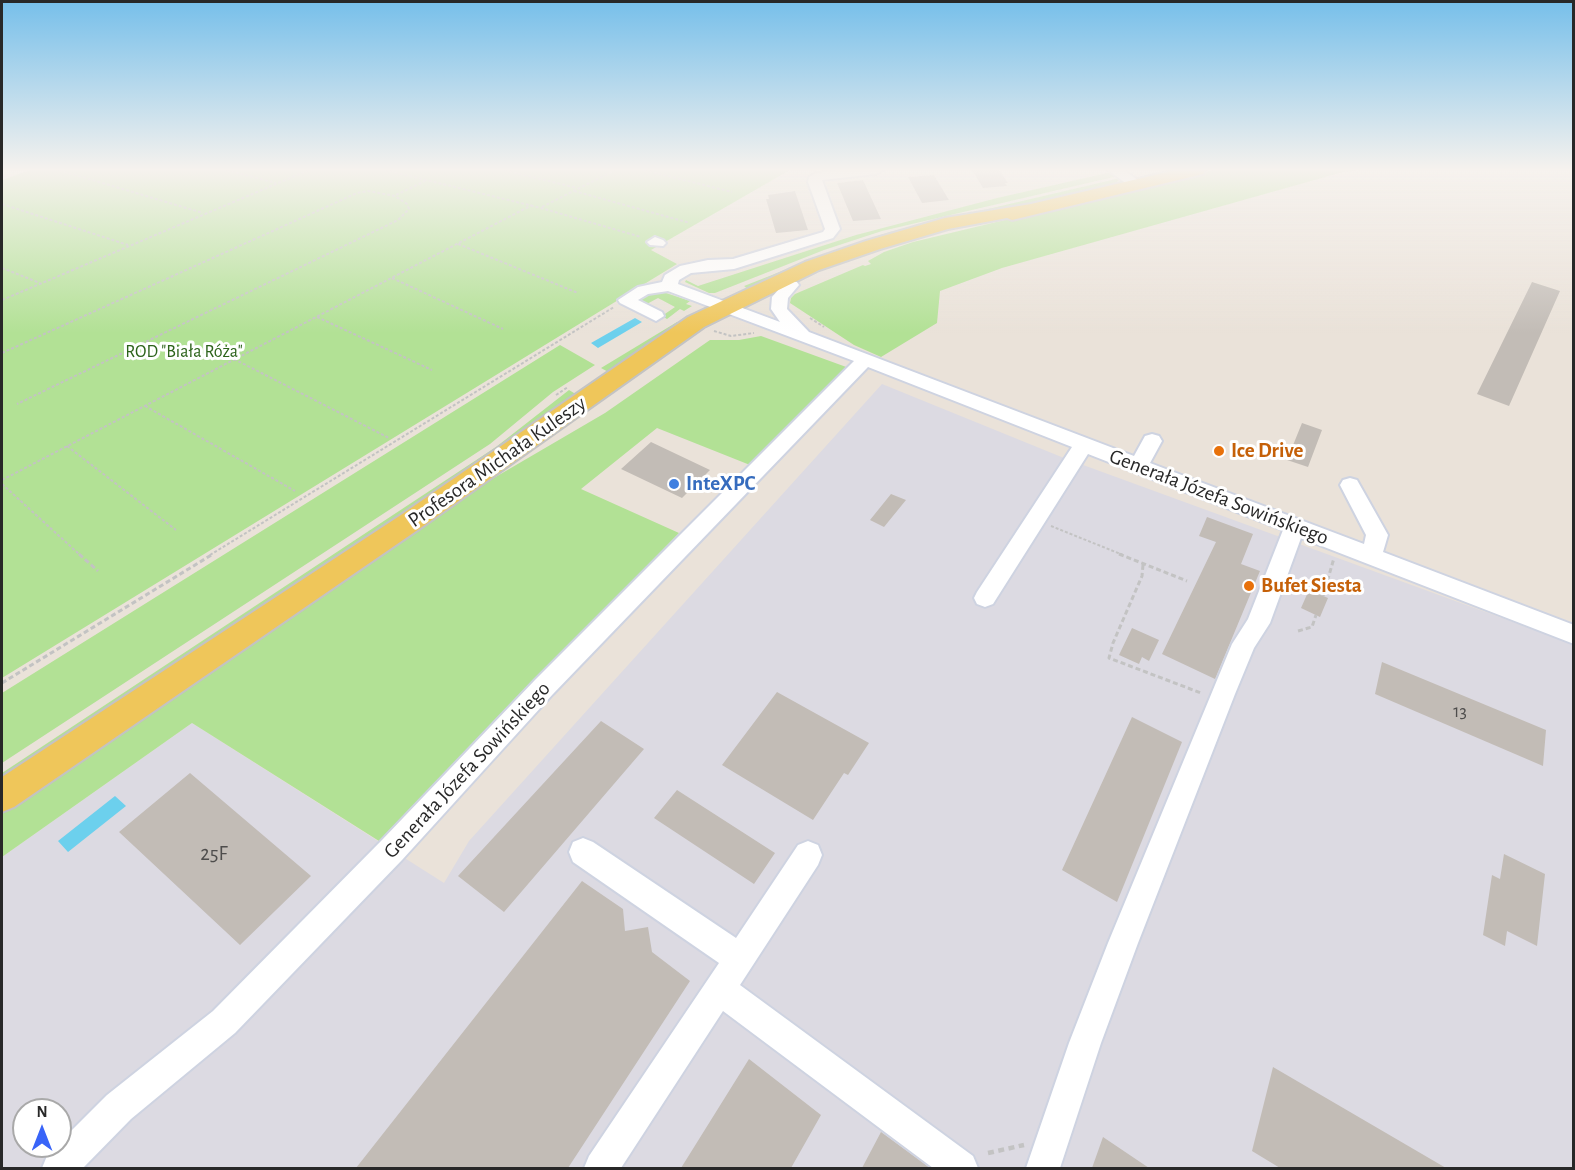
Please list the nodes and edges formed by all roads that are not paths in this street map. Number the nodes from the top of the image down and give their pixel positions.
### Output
1 (831, 225) edge
2 (943, 225) edge
3 (971, 225) edge
4 (670, 284) junction
5 (792, 285) junction
6 (731, 310) junction
7 (656, 316) dead end
8 (810, 338) junction
9 (865, 360) junction
10 (1152, 441) dead end
11 (1084, 445) junction
12 (1139, 465) junction
13 (1350, 485) dead end
14 (410, 522) junction
15 (1295, 526) junction
16 (1371, 556) junction
17 (985, 598) dead end
18 (1574, 635) edge
19 (2, 796) edge
20 (583, 852) dead end
21 (808, 855) dead end
22 (740, 959) junction
23 (719, 989) junction
24 (974, 1161) edge
25 (59, 1168) edge
26 (601, 1168) edge
27 (1044, 1168) edge

1 - 4 street
2 - 6 main road, Profesora Michała Kuleszy
3 - 5 main road, Profesora Michała Kuleszy
4 - 6 street, Generała Józefa Sowińskiego
4 - 7 street
5 - 6 main road, Profesora Michała Kuleszy
5 - 8 street
6 - 8 street, Generała Józefa Sowińskiego
6 - 14 main road, Profesora Michała Kuleszy
6 - 14 main road, Profesora Michała Kuleszy
8 - 9 street, Generała Józefa Sowińskiego
9 - 11 street, Generała Józefa Sowińskiego
9 - 25 street, Generała Józefa Sowińskiego
10 - 12 street
11 - 12 street, Generała Józefa Sowińskiego
11 - 17 street
12 - 15 street, Generała Józefa Sowińskiego
13 - 16 street
14 - 19 main road, Profesora Michała Kuleszy
15 - 16 street, Generała Józefa Sowińskiego
15 - 27 street
16 - 18 street, Generała Józefa Sowińskiego
20 - 22 street
21 - 22 street
22 - 23 street
23 - 24 street
23 - 26 street

